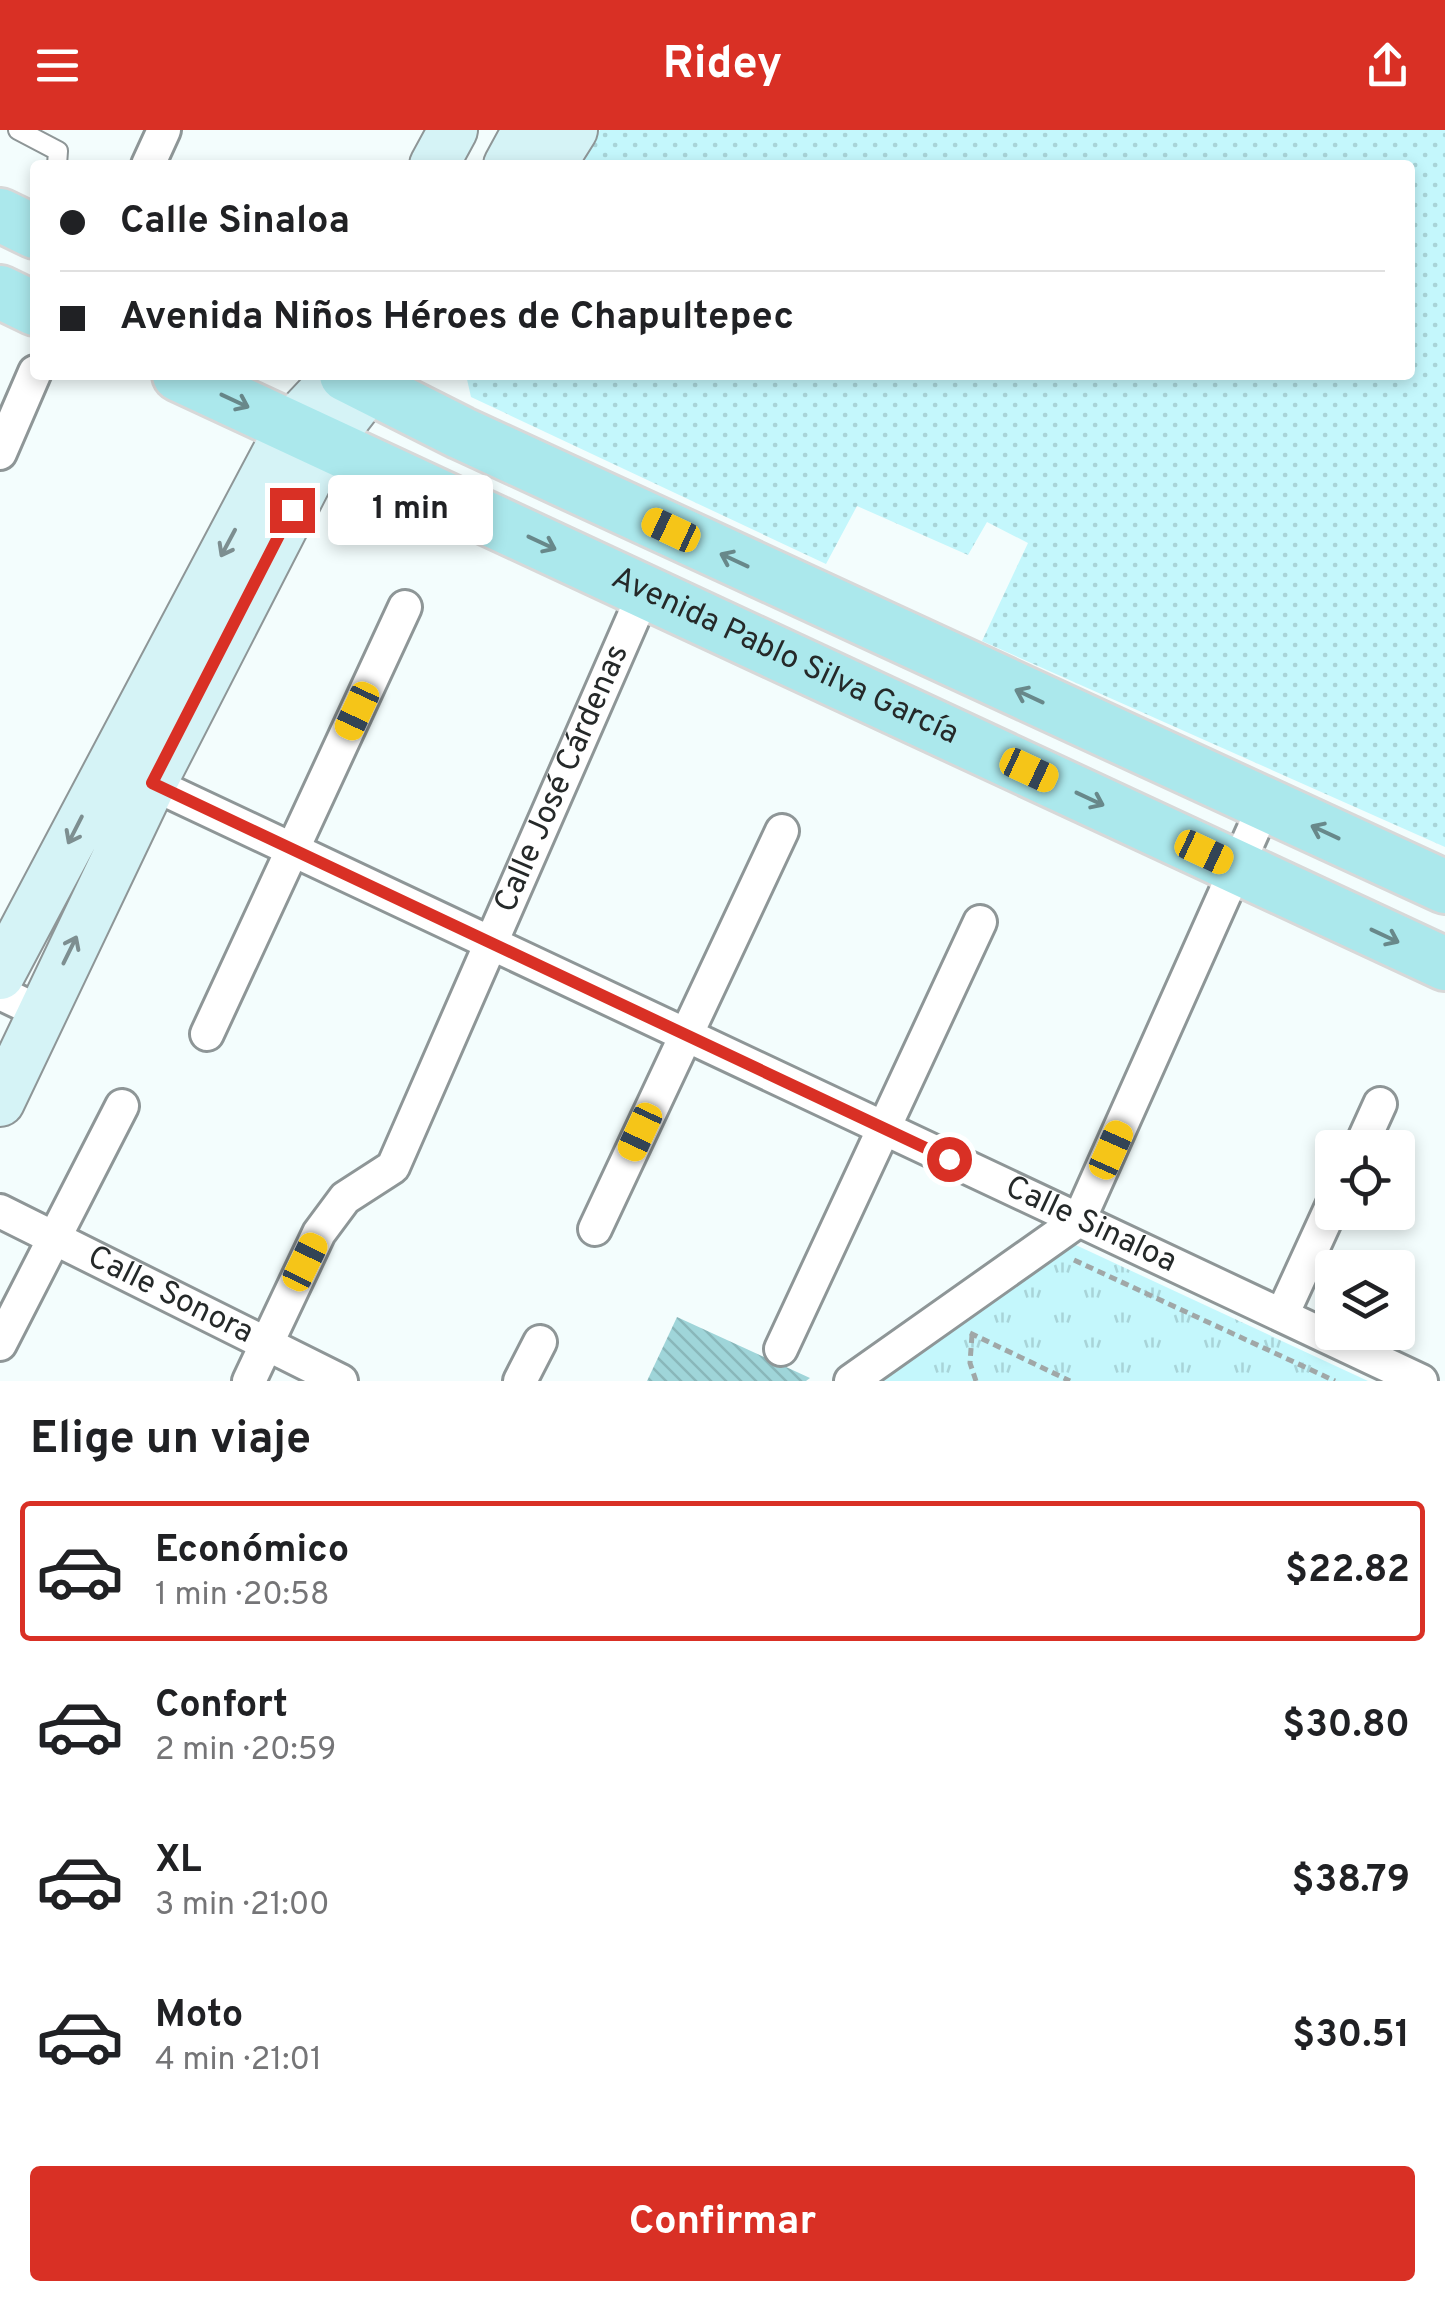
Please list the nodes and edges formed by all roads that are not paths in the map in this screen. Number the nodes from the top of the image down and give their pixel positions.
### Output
1 (18, 130) edge
2 (164, 130) edge
3 (453, 130) edge
4 (497, 130) edge
5 (528, 130) edge
6 (573, 130) edge
7 (57, 160) edge
8 (150, 160) edge
9 (437, 160) edge
10 (480, 160) edge
11 (511, 160) edge
12 (554, 160) edge
13 (0, 292) edge
14 (30, 306) edge
15 (32, 380) edge
16 (191, 380) edge
17 (318, 380) edge
18 (361, 380) edge
19 (369, 380) edge
20 (439, 380) edge
21 (461, 433) junction
22 (309, 434) junction
23 (0, 452) edge
24 (644, 590) junction
25 (405, 607) dead end
26 (110, 763) junction
27 (152, 783) junction
28 (1265, 804) junction
29 (782, 831) dead end
30 (293, 850) junction
31 (1238, 868) junction
32 (1445, 887) edge
33 (980, 922) dead end
34 (492, 943) junction
35 (1445, 964) edge
36 (0, 975) edge
37 (20, 1002) edge
38 (208, 1034) dead end
39 (686, 1035) junction
40 (0, 1102) edge
41 (1380, 1104) dead end
42 (122, 1106) dead end
43 (884, 1128) junction
44 (1368, 1130) edge
45 (0, 1211) edge
46 (1080, 1220) junction
47 (595, 1228) dead end
48 (1321, 1230) edge
49 (54, 1238) junction
50 (1282, 1315) junction
51 (540, 1342) dead end
52 (0, 1344) edge
53 (267, 1344) junction
54 (782, 1350) dead end
55 (249, 1381) edge
56 (341, 1381) edge
57 (520, 1381) edge
58 (851, 1381) edge
59 (1421, 1381) edge

1 - 7 lane
2 - 8 street
3 - 9 main road
4 - 10 main road
5 - 11 main road
6 - 12 main road
13 - 14 main road
15 - 23 street
16 -> 22 main road, Avenida Pablo Silva García
17 - 22 main road
18 - 22 main road
19 - 21 main road, Avenida Pablo Silva García
20 - 21 main road
28 -> 21 main road, Avenida Pablo Silva García
22 -> 24 main road, Avenida Pablo Silva García
22 -> 26 main road
22 - 27 main road
24 -> 31 main road, Avenida Pablo Silva García
24 - 34 street, Calle José Cárdenas
25 - 30 street
26 - 27 street, Calle Sinaloa
26 -> 36 main road
27 - 30 street, Calle Sinaloa
37 -> 27 main road
28 - 31 street
32 -> 28 main road, Avenida Pablo Silva García
29 - 39 street
30 - 34 street, Calle Sinaloa
30 - 38 street
31 -> 35 main road, Avenida Pablo Silva García
31 - 46 street
33 - 43 street
34 - 39 street, Calle Sinaloa
34 - 53 street, Calle José Cárdenas
37 - 40 main road
39 - 43 street, Calle Sinaloa
39 - 47 street
41 - 44 street
42 - 49 street
43 - 46 street, Calle Sinaloa
43 - 54 street
45 - 49 street, Calle Sonora
46 - 50 street, Calle Sinaloa
46 - 58 street
48 - 50 street
49 - 52 street
49 - 53 street, Calle Sonora
50 - 59 street, Calle Sinaloa
51 - 57 street
53 - 55 street, Calle José Cárdenas
53 - 56 street, Calle Sonora

